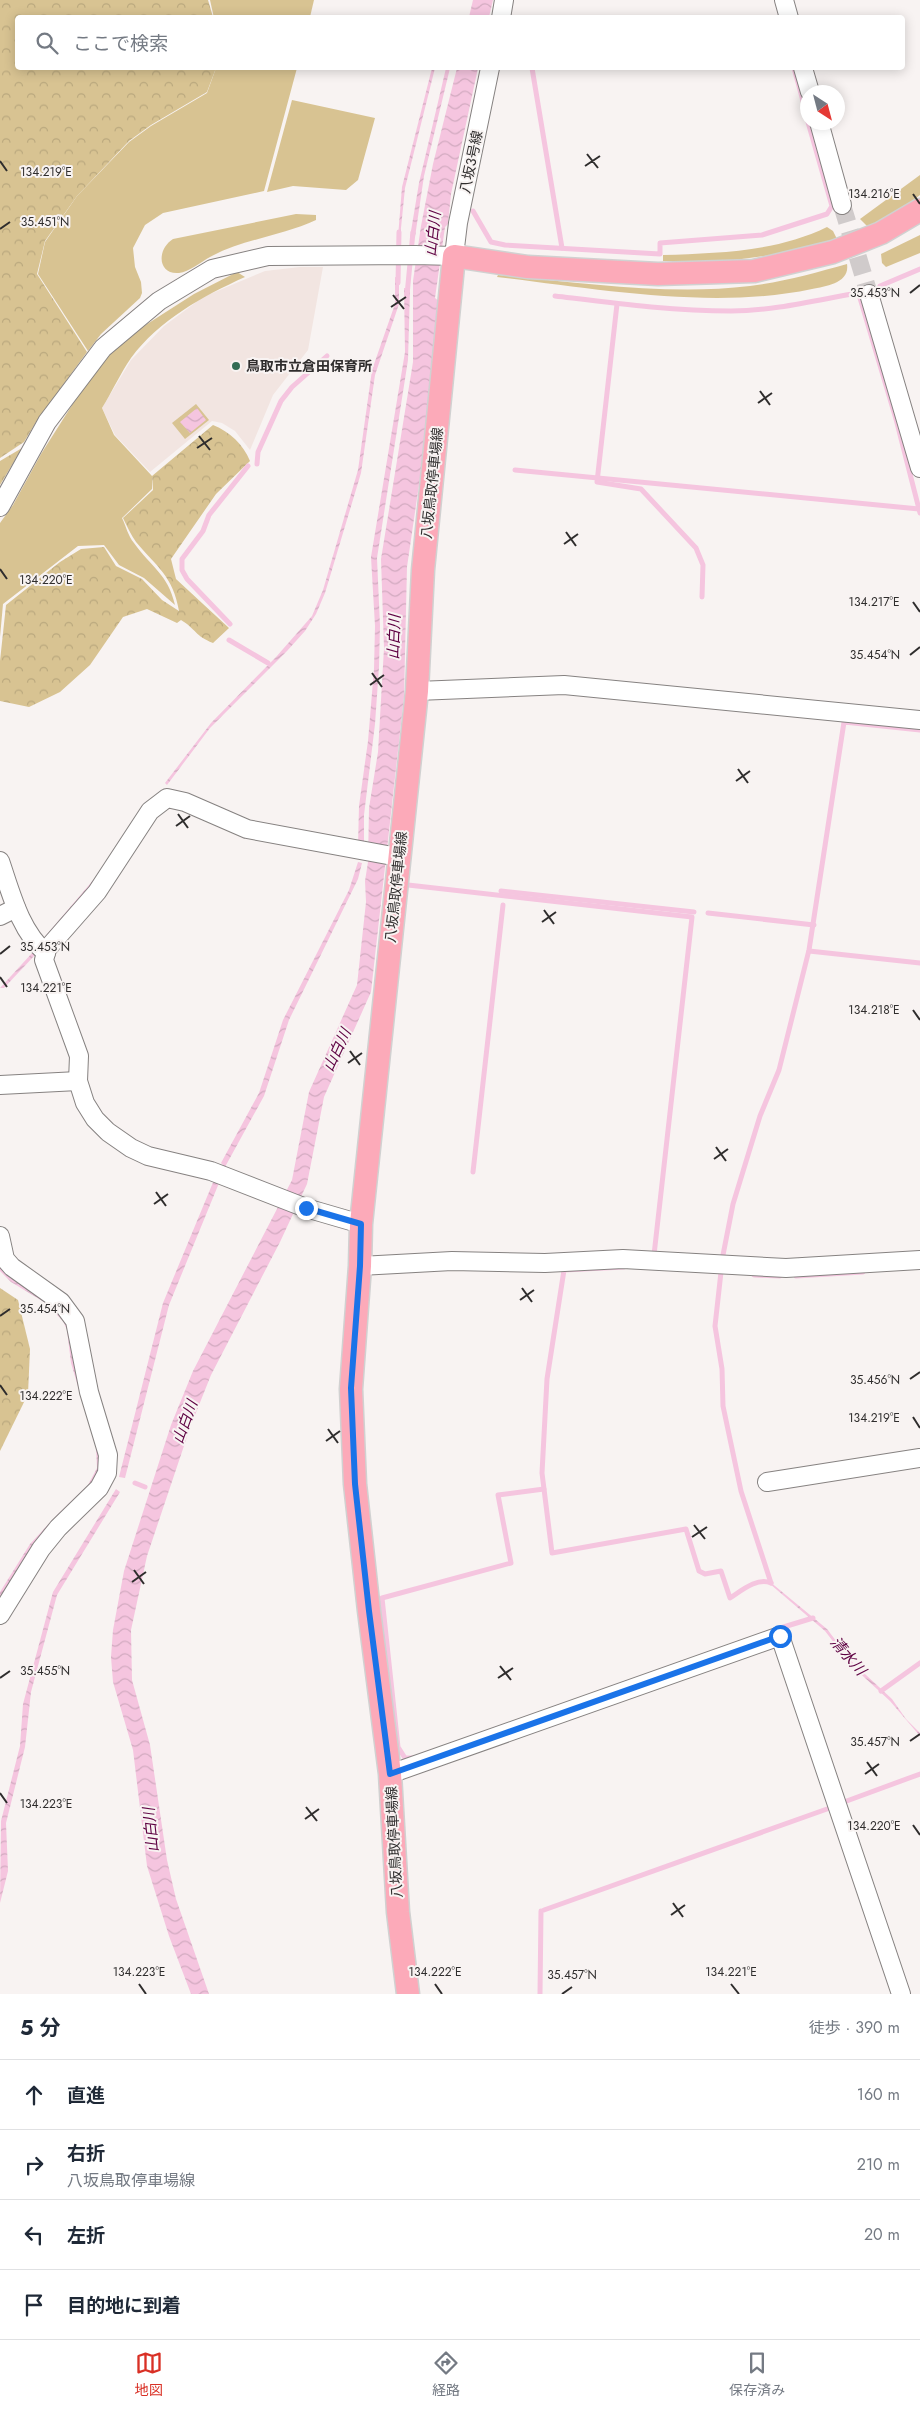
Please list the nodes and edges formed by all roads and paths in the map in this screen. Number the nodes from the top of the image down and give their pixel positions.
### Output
1 (504, 0) edge
2 (784, 0) edge
3 (502, 15) edge
4 (788, 15) edge
5 (490, 70) edge
6 (804, 70) edge
7 (808, 85) edge
8 (821, 130) edge
9 (842, 206) tunnel mouth
10 (920, 210) edge
11 (450, 256) junction
12 (869, 294) tunnel mouth
13 (920, 468) edge
14 (0, 507) edge
15 (417, 692) junction
16 (920, 720) edge
17 (398, 856) junction
18 (0, 861) edge
19 (16, 908) junction
20 (0, 916) edge
21 (46, 953) junction
22 (78, 1081) junction
23 (0, 1085) edge
24 (361, 1224) junction
25 (0, 1236) edge
26 (920, 1260) edge
27 (360, 1266) junction
28 (920, 1458) edge
29 (767, 1482) dead end
30 (0, 1615) edge
31 (390, 1774) junction
32 (408, 1994) edge
33 (901, 1994) edge

1 - 3 street
2 - 4 street
5 - 11 street, 八坂3号線
6 - 7 street
8 - 9 street
10 - 11 main road
11 - 14 street
11 - 15 main road, 八坂鳥取停車場線
12 - 13 street
15 - 16 street
15 - 17 main road, 八坂鳥取停車場線
17 - 21 street
17 - 24 main road, 八坂鳥取停車場線
18 - 19 street
19 - 20 street
19 - 21 street
21 - 22 street
22 - 23 street
22 - 24 street
24 - 27 main road, 八坂鳥取停車場線
25 - 30 street
26 - 27 street
27 - 31 main road, 八坂鳥取停車場線
28 - 29 street
31 - 32 main road, 八坂鳥取停車場線
31 - 33 street

